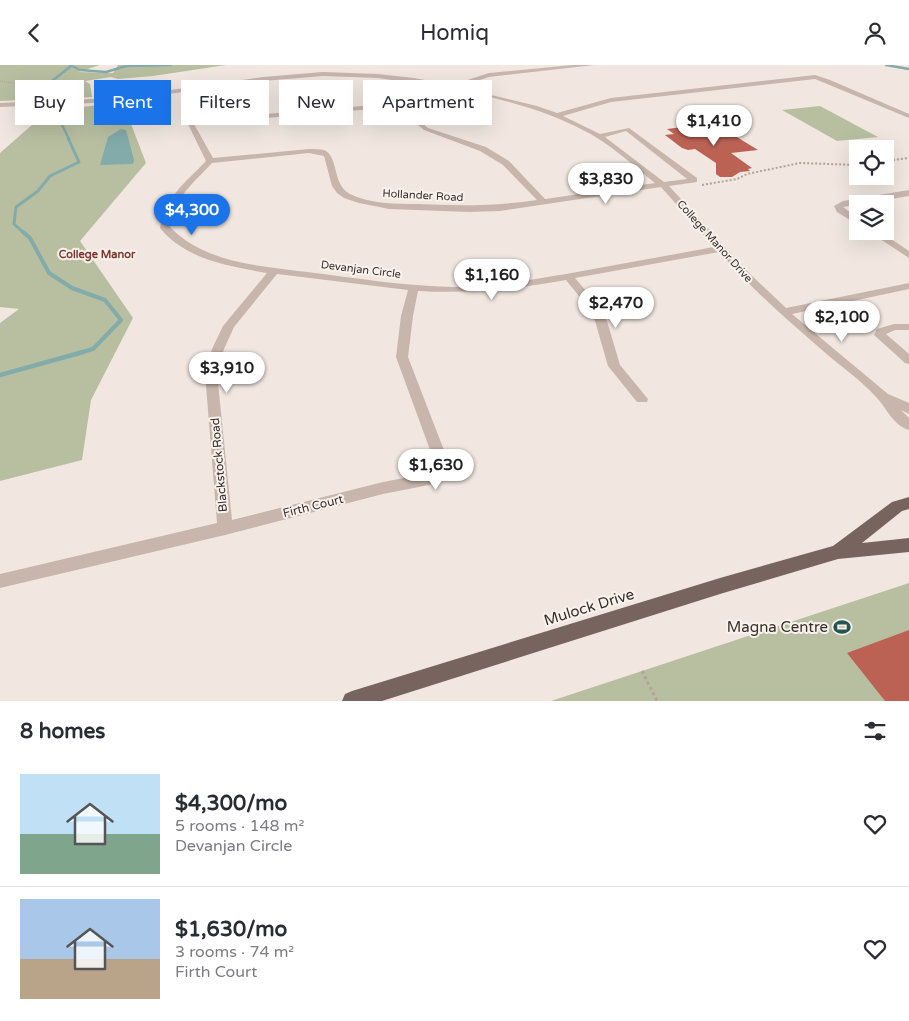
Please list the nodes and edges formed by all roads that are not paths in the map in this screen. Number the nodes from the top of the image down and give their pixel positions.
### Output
1 (591, 65) edge
2 (256, 80) edge
3 (409, 80) edge
4 (474, 80) edge
5 (181, 91) edge
6 (492, 96) edge
7 (2, 106) edge
8 (363, 108) edge
9 (558, 115) junction
10 (269, 116) edge
11 (909, 116) edge
12 (192, 125) edge
13 (421, 125) edge
14 (599, 136) junction
15 (210, 161) junction
16 (663, 185) junction
17 (909, 193) edge
18 (894, 196) edge
19 (544, 203) junction
20 (849, 203) edge
21 (849, 216) edge
22 (886, 240) edge
23 (720, 249) junction
24 (909, 255) edge
25 (274, 271) junction
26 (568, 276) junction
27 (909, 286) edge
28 (414, 288) junction
29 (784, 312) junction
30 (909, 327) edge
31 (909, 360) edge
32 (882, 395) junction
33 (642, 399) dead end
34 (909, 409) edge
35 (909, 425) edge
36 (909, 503) edge
37 (225, 528) junction
38 (909, 545) edge
39 (838, 552) junction
40 (0, 581) edge
41 (352, 701) edge

1 - 4 street
2 - 3 street, College Manor Drive
5 - 7 street, College Manor Drive
6 - 9 street, College Manor Drive
8 - 10 street
9 - 11 street
9 - 14 street, College Manor Drive
12 - 15 street
13 - 19 street
14 - 16 street, College Manor Drive
14 - 16 street, Hollander Road
15 - 19 street, Hollander Road
15 - 25 street, Devanjan Circle
16 - 19 street, Hollander Road
16 - 23 street, College Manor Drive
17 - 18 street
20 - 21 street
22 - 24 street
23 - 26 street, Devanjan Circle
23 - 29 street, College Manor Drive
25 - 28 street, Devanjan Circle
25 - 37 street, Blackstock Road
26 - 28 street, Devanjan Circle
26 - 33 street
27 - 29 street
28 - 37 street, Firth Court
29 - 32 street, College Manor Drive
30 - 31 street
32 - 34 street, College Manor Drive
32 - 35 street, College Manor Drive
36 - 39 main road, Mulock Drive
37 - 40 street, Firth Court
38 - 39 main road, Mulock Drive
39 - 41 main road, Mulock Drive

